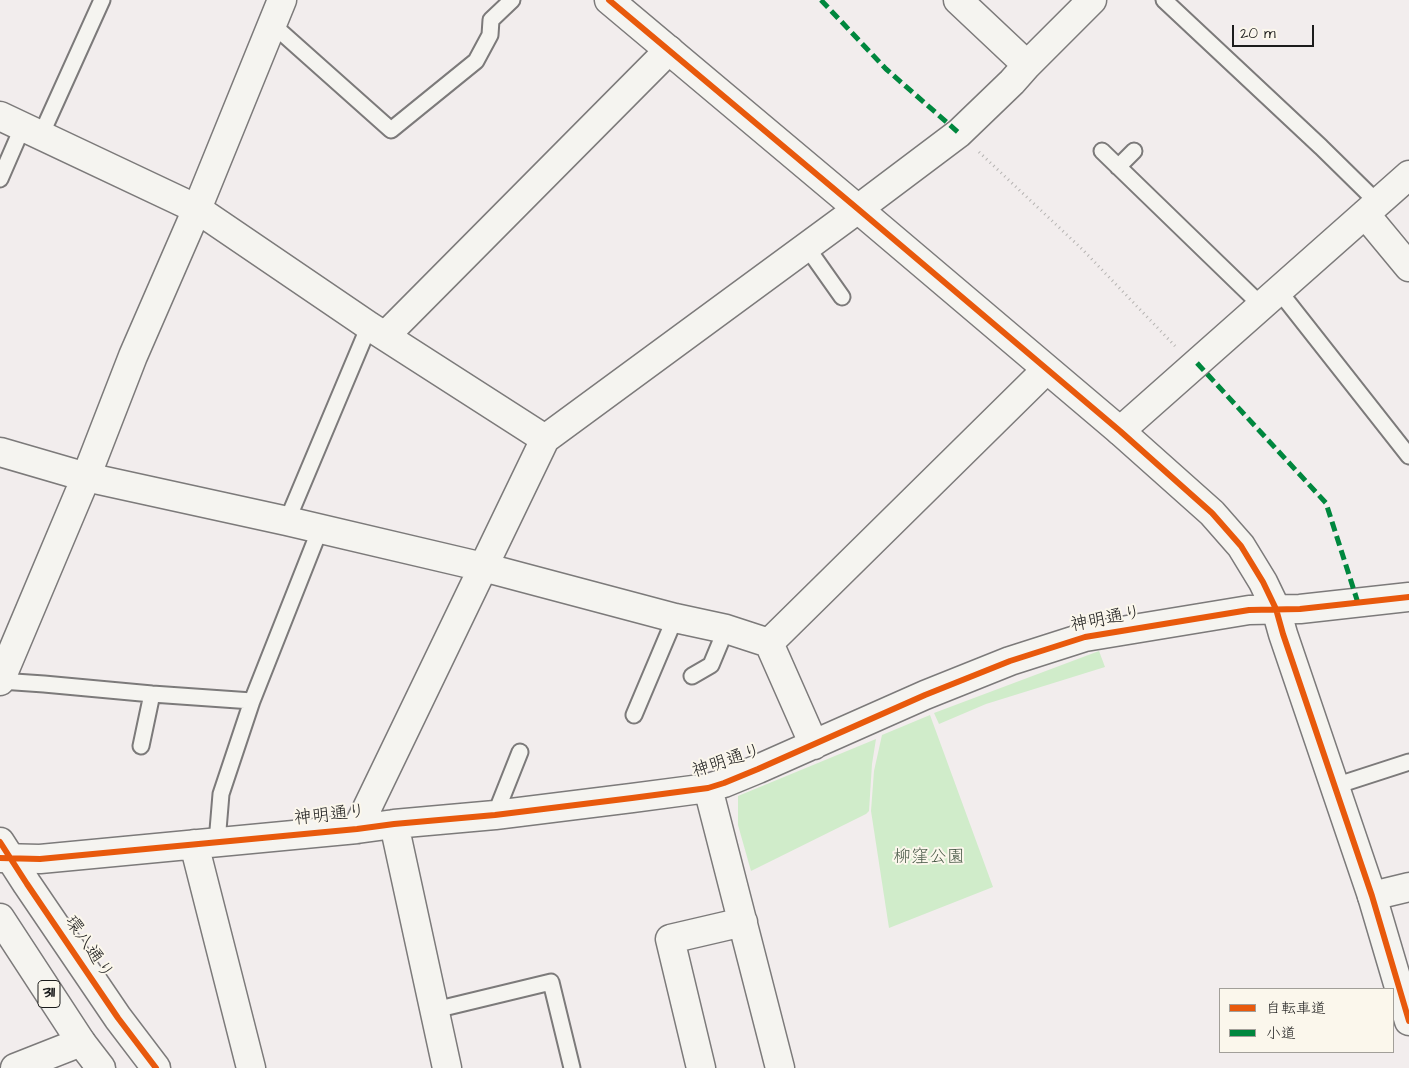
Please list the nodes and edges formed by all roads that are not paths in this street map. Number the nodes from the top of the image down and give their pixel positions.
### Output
1 (102, 0) edge
2 (512, 0) edge
3 (609, 0) edge
4 (958, 0) edge
5 (1092, 0) edge
6 (1164, 0) edge
7 (277, 12) edge
8 (669, 50) junction
9 (1027, 66) junction
10 (21, 126) edge
11 (1102, 151) dead end
12 (1134, 152) dead end
13 (1118, 167) junction
14 (1409, 175) edge
15 (0, 179) edge
16 (1371, 208) junction
17 (197, 209) junction
18 (858, 209) junction
19 (806, 246) junction
20 (1409, 267) edge
21 (842, 297) dead end
22 (1270, 298) junction
23 (377, 331) junction
24 (1046, 370) junction
25 (1120, 432) junction
26 (545, 439) junction
27 (0, 452) edge
28 (1409, 456) edge
29 (86, 476) junction
30 (288, 521) junction
31 (320, 529) junction
32 (483, 567) junction
33 (1409, 597) edge
34 (1276, 609) junction
35 (675, 618) junction
36 (726, 629) junction
37 (769, 642) junction
38 (692, 676) dead end
39 (0, 681) edge
40 (152, 694) junction
41 (252, 701) junction
42 (634, 715) dead end
43 (814, 745) junction
44 (141, 746) dead end
45 (520, 752) dead end
46 (1409, 762) edge
47 (1334, 786) junction
48 (708, 788) junction
49 (495, 814) junction
50 (394, 824) junction
51 (358, 829) junction
52 (205, 843) junction
53 (4, 853) edge
54 (1409, 887) edge
55 (1372, 896) junction
56 (0, 918) edge
57 (743, 922) junction
58 (435, 1010) junction
59 (1409, 1021) edge
60 (81, 1042) junction
61 (15, 1068) edge
62 (100, 1068) edge
63 (156, 1068) edge
64 (251, 1068) edge
65 (447, 1068) edge
66 (572, 1068) edge
67 (701, 1068) edge
68 (780, 1068) edge

1 - 10 lane
2 - 7 lane
3 - 8 street
4 - 9 street
5 - 9 street
6 - 16 lane
7 - 17 street
8 - 18 street
8 - 23 street
9 - 18 street
10 - 15 lane
10 - 17 street
11 - 13 lane
12 - 13 lane
13 - 22 lane
14 - 16 street
16 - 20 street
16 - 22 street
17 - 23 street
17 - 29 street
18 - 19 street
18 - 24 street
19 - 21 lane
19 - 26 street
22 - 25 street
22 - 28 lane
23 - 26 street
23 - 30 lane
24 - 25 street
24 - 37 street
25 - 34 street
26 - 32 street
27 - 29 street
29 - 30 street
29 - 39 street
30 - 31 street
31 - 32 street
31 - 41 lane
32 - 35 street
32 - 51 street
33 - 34 street, 神明通り
34 - 43 street, 神明通り
34 - 47 street
35 - 36 street
35 - 42 lane
36 - 37 street
36 - 38 lane
37 - 43 street
39 - 40 lane
40 - 41 lane
40 - 44 lane
41 - 52 lane
43 - 48 street, 神明通り
45 - 49 lane
46 - 47 lane
47 - 55 street
48 - 49 street, 神明通り
48 - 57 street
49 - 50 street, 神明通り
50 - 51 street, 神明通り
50 - 58 street
51 - 52 street, 神明通り
52 - 53 street, 神明通り
52 - 64 street
53 - 63 street, 環八通り
54 - 55 street
55 - 59 street
56 - 60 street, 311
57 - 67 street
57 - 68 street
58 - 65 street
58 - 66 lane
60 - 61 street
60 - 62 street, 311

